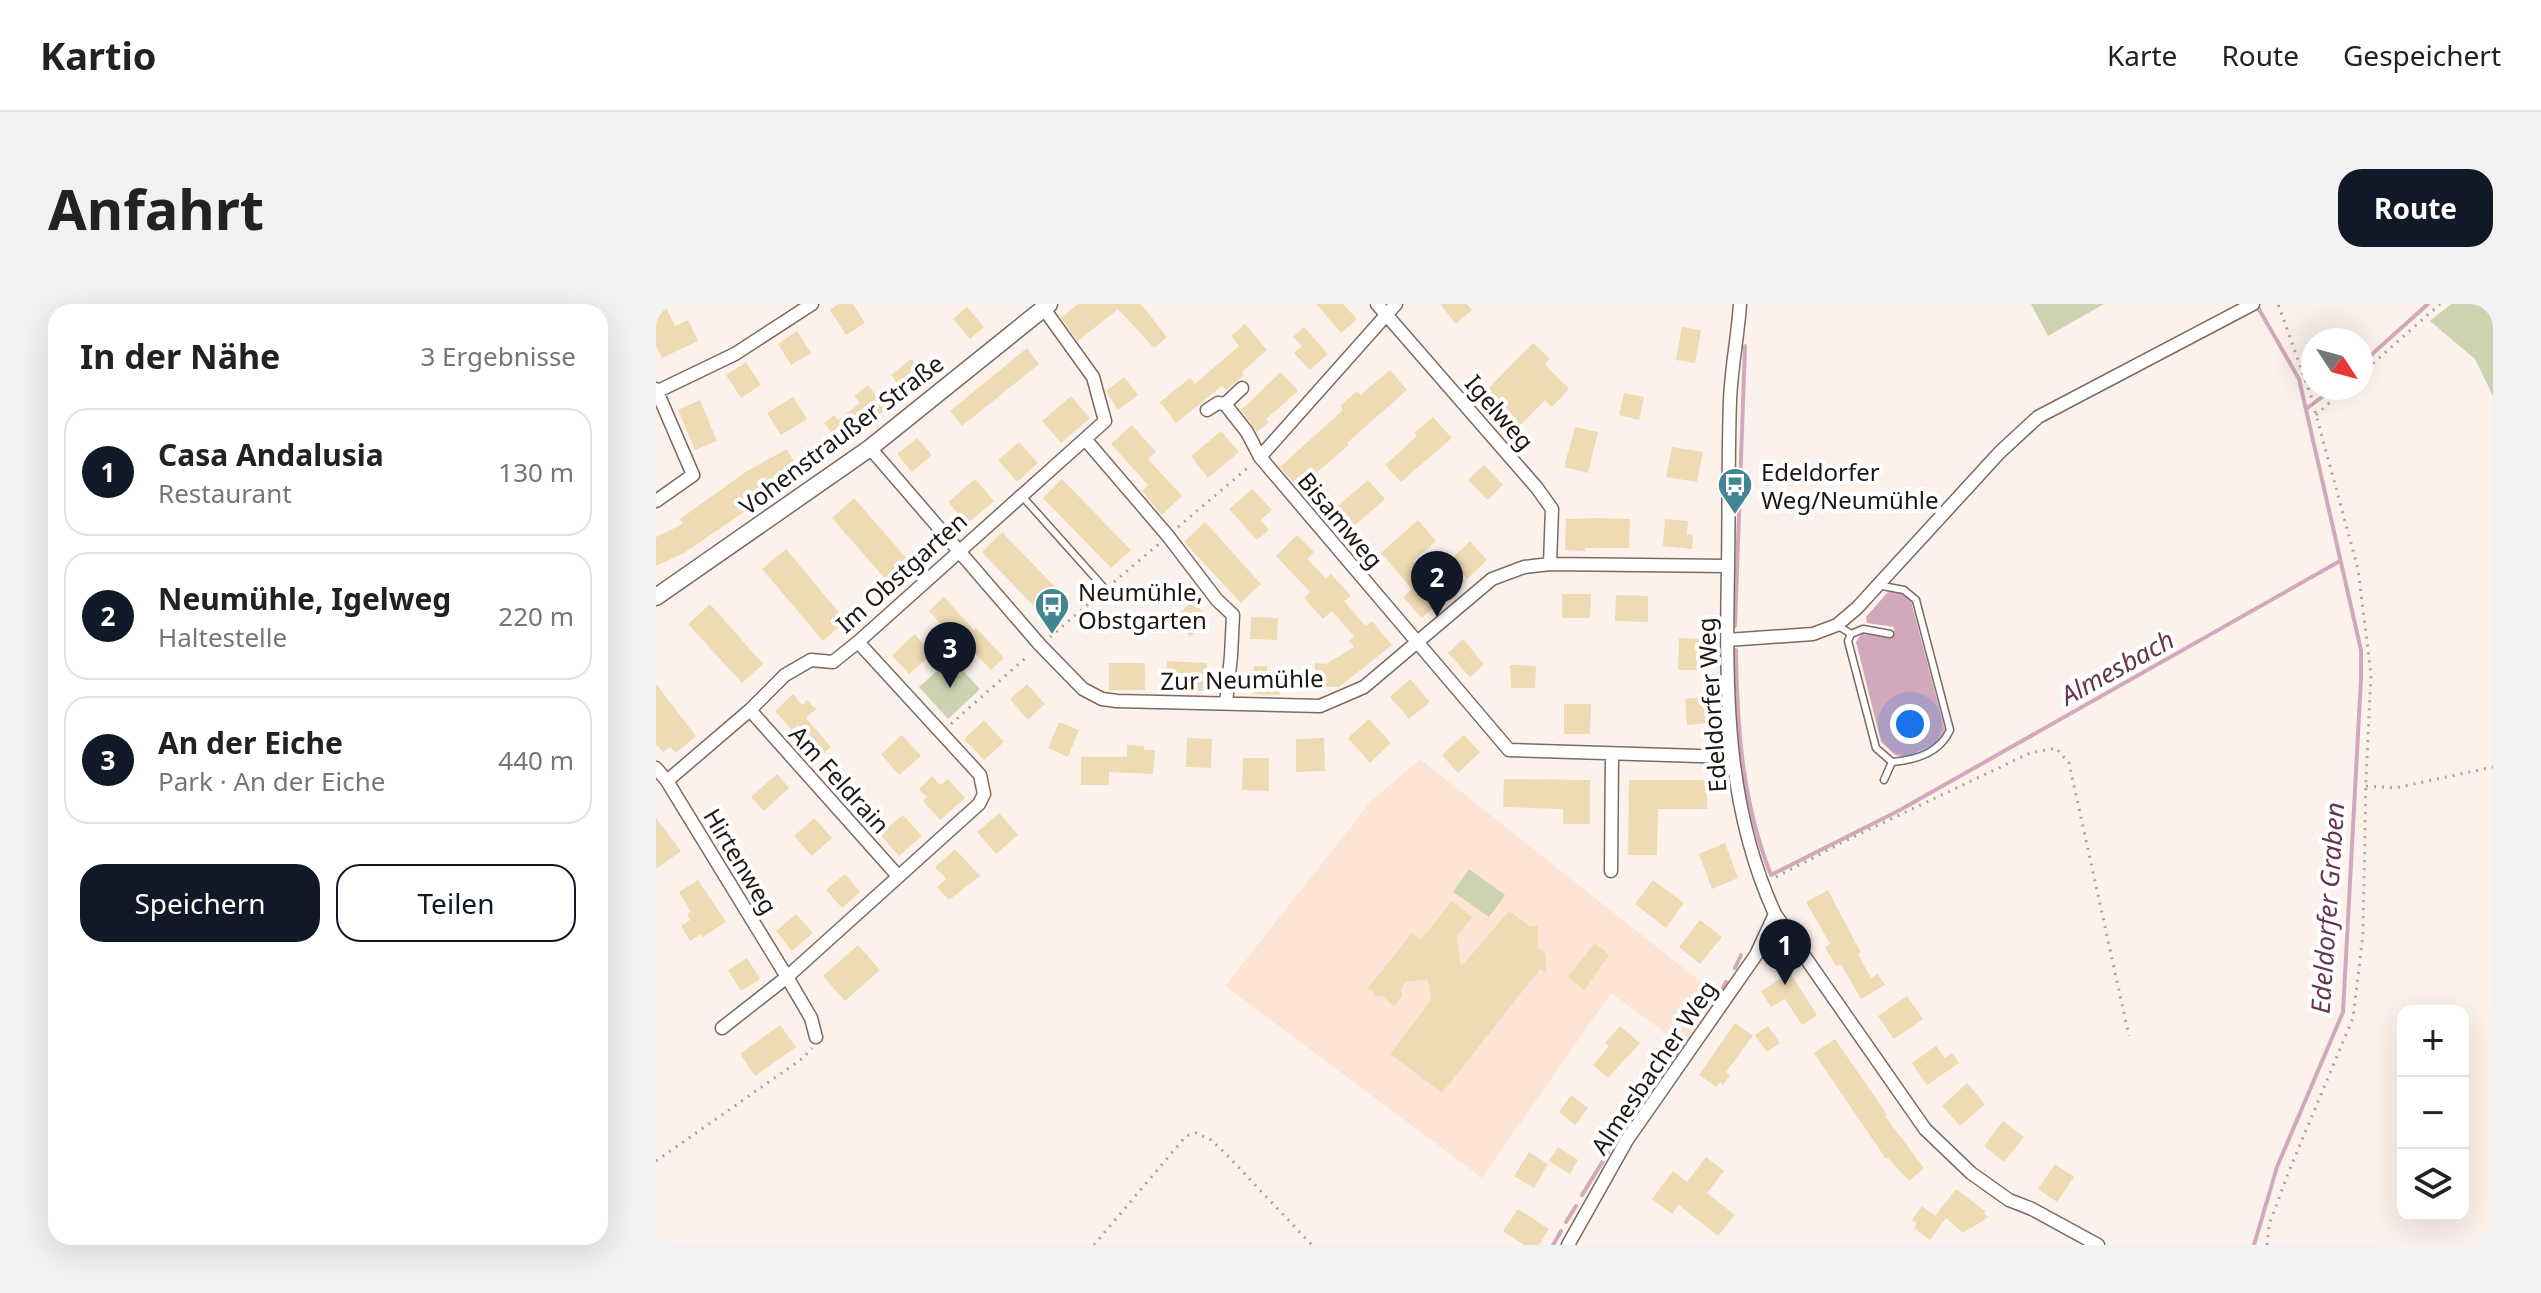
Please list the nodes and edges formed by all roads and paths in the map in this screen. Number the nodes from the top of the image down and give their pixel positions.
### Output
1 (812, 304) edge
2 (1377, 304) edge
3 (1396, 304) edge
4 (1740, 304) edge
5 (2278, 304) edge
6 (2440, 304) edge
7 (2251, 305) edge
8 (1047, 306) edge
9 (1386, 315) junction
10 (2373, 363) edge
11 (1242, 388) dead end
12 (656, 391) edge
13 (2330, 400) edge
14 (1225, 404) junction
15 (1207, 410) dead end
16 (2315, 412) junction
17 (1085, 439) junction
18 (870, 448) junction
19 (1260, 457) junction
20 (1021, 495) junction
21 (656, 501) edge
22 (958, 551) junction
23 (1550, 564) junction
24 (1728, 566) junction
25 (1877, 585) junction
26 (1106, 590) dead end
27 (656, 597) edge
28 (1837, 625) junction
29 (1851, 634) junction
30 (1890, 634) dead end
31 (1727, 640) junction
32 (858, 642) junction
33 (1416, 642) junction
34 (1226, 703) junction
35 (750, 710) junction
36 (1612, 754) junction
37 (1731, 757) junction
38 (1892, 762) junction
39 (2493, 767) edge
40 (656, 768) edge
41 (1884, 780) dead end
42 (667, 781) junction
43 (2366, 786) junction
44 (1611, 871) dead end
45 (898, 876) junction
46 (1762, 884) junction
47 (1775, 914) junction
48 (787, 977) junction
49 (722, 1028) dead end
50 (2129, 1036) dead end
51 (816, 1037) joint
52 (656, 1161) edge
53 (1094, 1245) edge
54 (1312, 1245) edge
55 (1568, 1245) edge
56 (2098, 1245) edge
57 (2267, 1245) edge

1 - 12 street
2 - 9 street, Igelweg
3 - 9 street
4 - 24 street, Edeldorfer Weg
5 - 16 path
6 - 10 path
7 - 25 street
8 - 17 street, Im Obstgarten
8 - 18 main road, Vohenstraußer Straße
9 - 19 street
9 - 23 street, Igelweg
11 - 14 street
12 - 21 street
13 - 16 path
14 - 15 street
14 - 19 street, Bisamweg
16 - 43 path
17 - 20 street, Im Obstgarten
17 - 34 street
18 - 22 street, Zur Neumühle
18 - 27 main road, Vohenstraußer Straße
19 - 33 street, Bisamweg
20 - 22 street, Im Obstgarten
20 - 26 lane
22 - 32 street, Im Obstgarten
22 - 34 street, Zur Neumühle
23 - 24 street, Zur Neumühle
23 - 33 street, Zur Neumühle
24 - 31 street, Edeldorfer Weg
25 - 28 street
25 - 38 lane
28 - 29 lane
28 - 31 street
29 - 30 lane
29 - 38 lane
31 - 37 street, Edeldorfer Weg
32 - 35 street, Im Obstgarten
32 - 45 street
33 - 34 street, Zur Neumühle
33 - 36 street, Bisamweg
35 - 42 street, Im Obstgarten
35 - 45 street, Am Feldrain
36 - 37 street, Bisamweg
36 - 44 street
37 - 46 street, Edeldorfer Weg
38 - 41 lane
39 - 43 path
40 - 42 street, Hirtenweg
42 - 48 street, Hirtenweg
43 - 57 path
45 - 48 street
46 - 47 street, Edeldorfer Weg
46 - 50 path
47 - 55 street, Almesbacher Weg
47 - 56 street, Edeldorfer Weg
48 - 49 street
48 - 51 street, Hirtenweg
51 - 52 path
53 - 54 path

